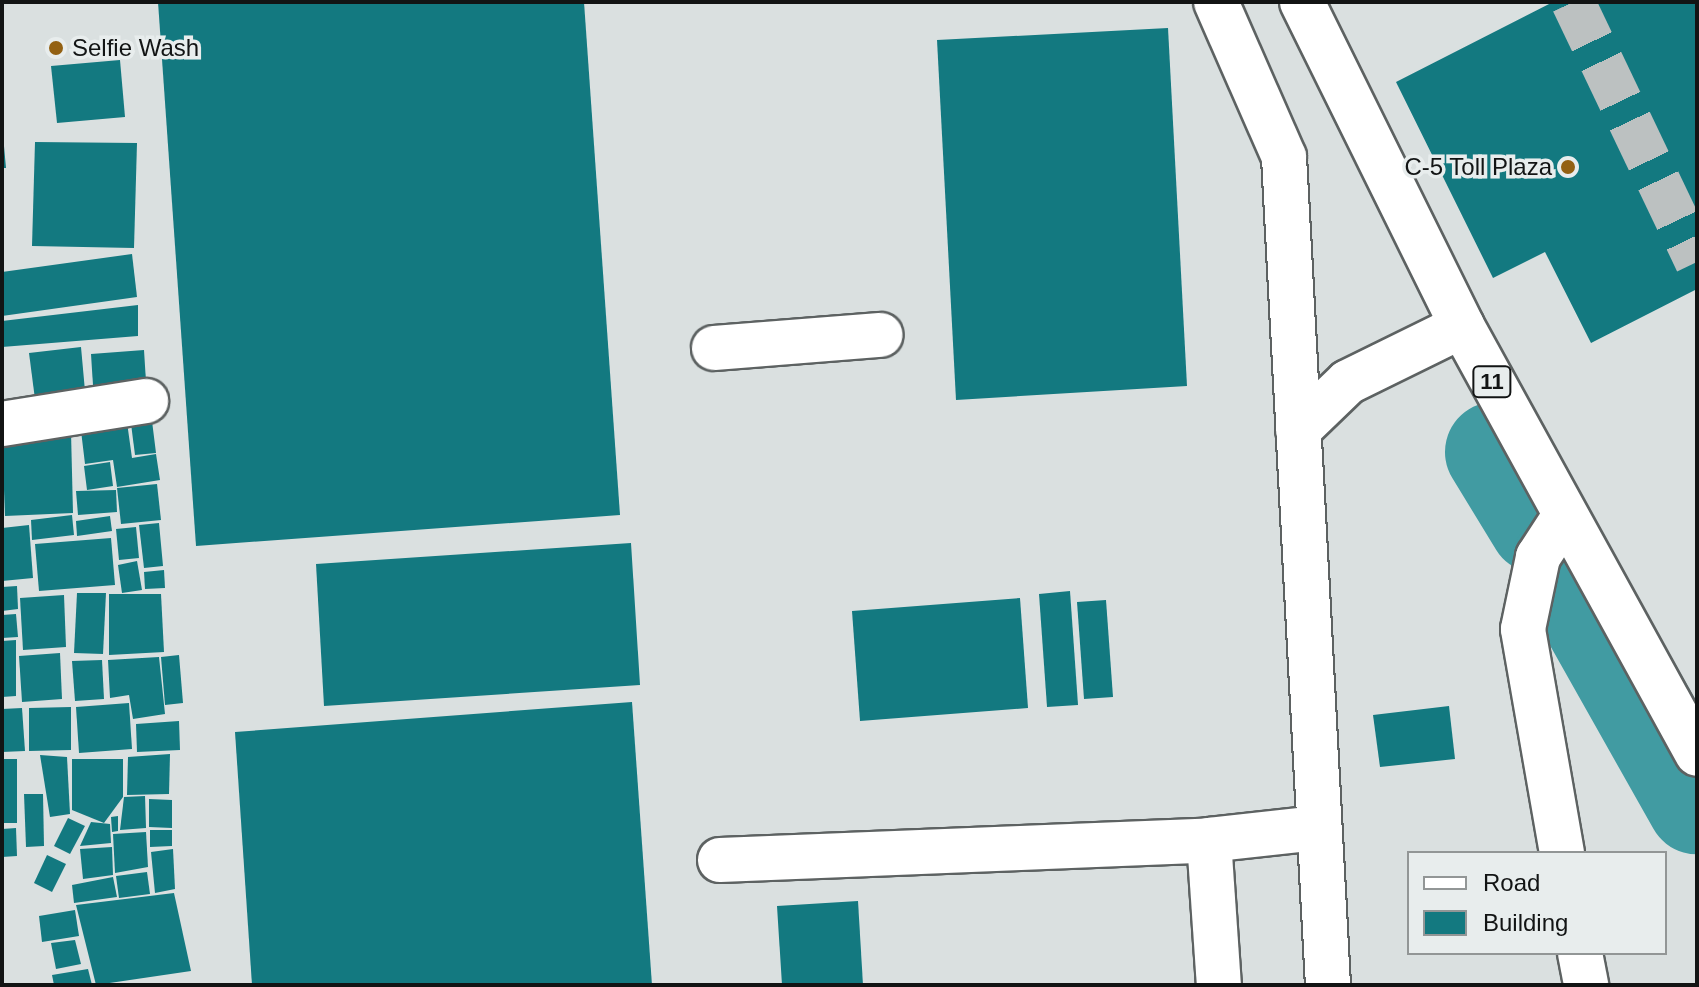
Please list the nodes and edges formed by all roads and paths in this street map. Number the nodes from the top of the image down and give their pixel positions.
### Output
1 (1216, 2) edge
2 (1302, 2) edge
3 (1462, 326) junction
4 (880, 335) dead end
5 (714, 348) dead end
6 (146, 401) dead end
7 (2, 424) edge
8 (1298, 430) junction
9 (1564, 517) junction
10 (1697, 754) edge
11 (1318, 828) junction
12 (1209, 840) junction
13 (1562, 851) edge
14 (720, 860) dead end
15 (1580, 955) edge
16 (1219, 985) edge
17 (1328, 985) edge
18 (1586, 985) edge

1 - 8 main road
2 - 3 main road, 11
3 - 8 main road
3 - 9 main road, 11
4 - 5 main road
6 - 7 main road
8 - 11 main road
9 - 10 main road, 11
9 - 13 main road
11 - 12 main road
11 - 17 main road
12 - 14 main road
12 - 16 main road
15 - 18 main road

